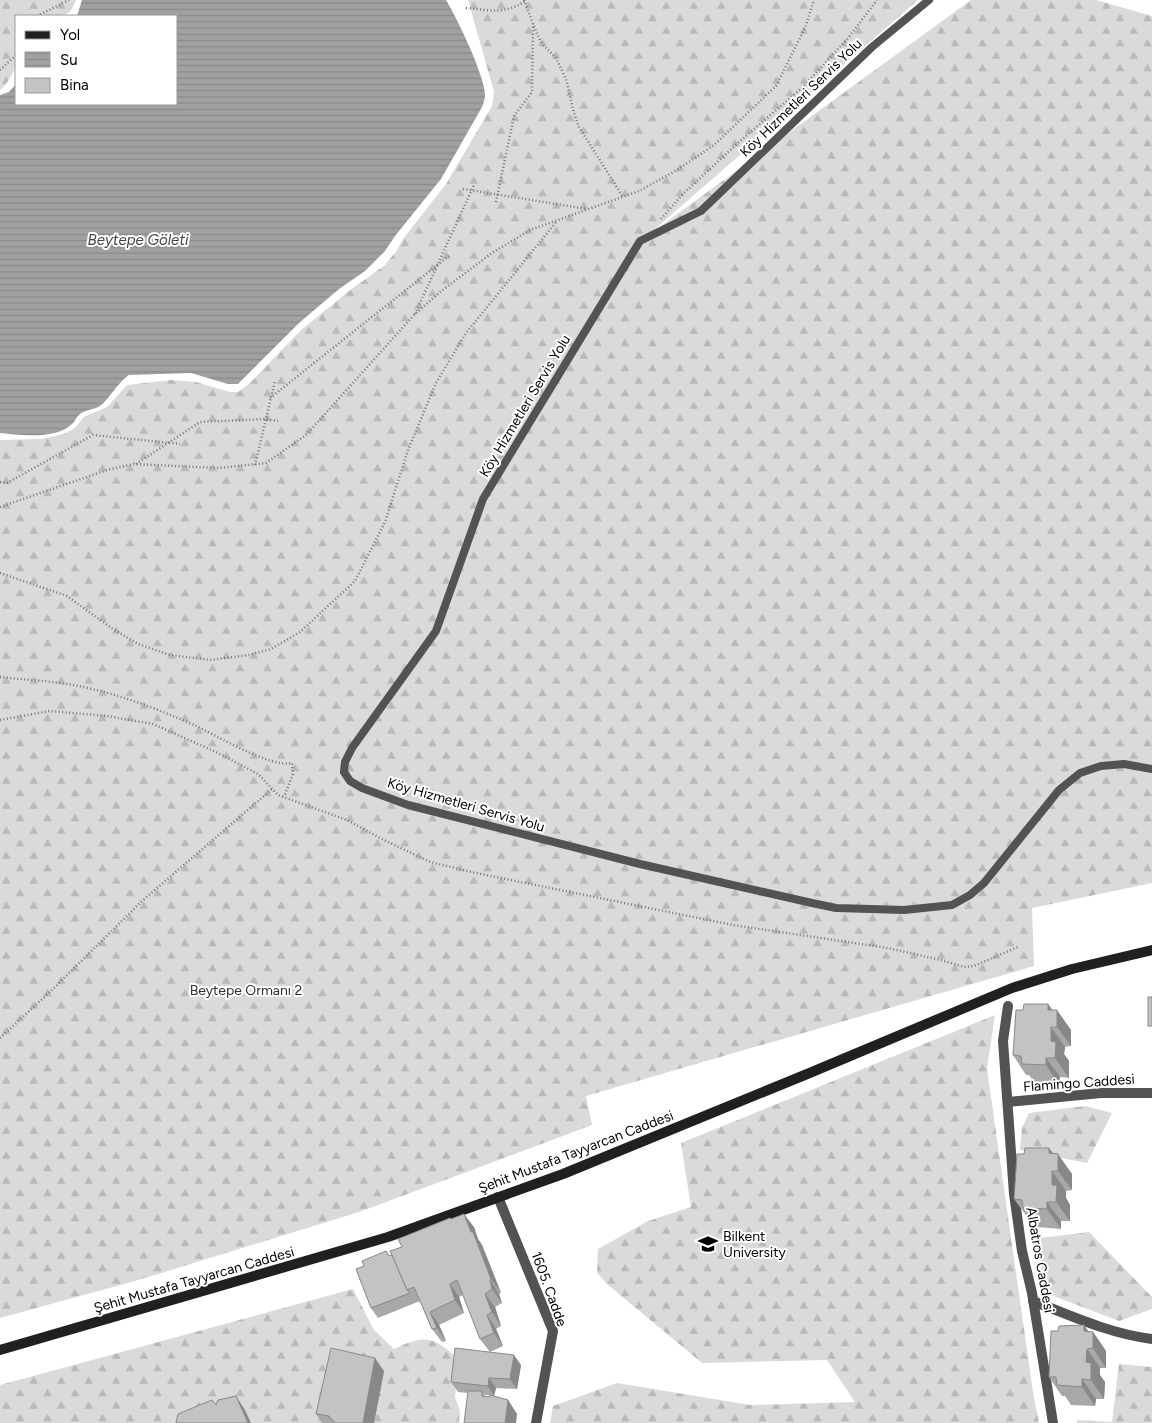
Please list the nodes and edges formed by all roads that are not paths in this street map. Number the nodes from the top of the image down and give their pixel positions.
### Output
1 (929, 0) edge
2 (1152, 769) edge
3 (1152, 950) edge
4 (1008, 1006) dead end
5 (1152, 1093) edge
6 (1008, 1102) junction
7 (498, 1197) junction
8 (1033, 1301) junction
9 (1152, 1339) edge
10 (0, 1350) edge
11 (536, 1423) edge
12 (1053, 1423) edge

1 - 2 lane, Köy Hizmetleri Servis Yolu
3 - 7 main road, Şehit Mustafa Tayyarcan Caddesi
4 - 6 street, Albatros Caddesi
5 - 6 street, Flamingo Caddesi
6 - 8 street, Albatros Caddesi
7 - 10 main road, Şehit Mustafa Tayyarcan Caddesi
7 - 11 street, 1605. Cadde
8 - 9 street
8 - 12 street, Albatros Caddesi

